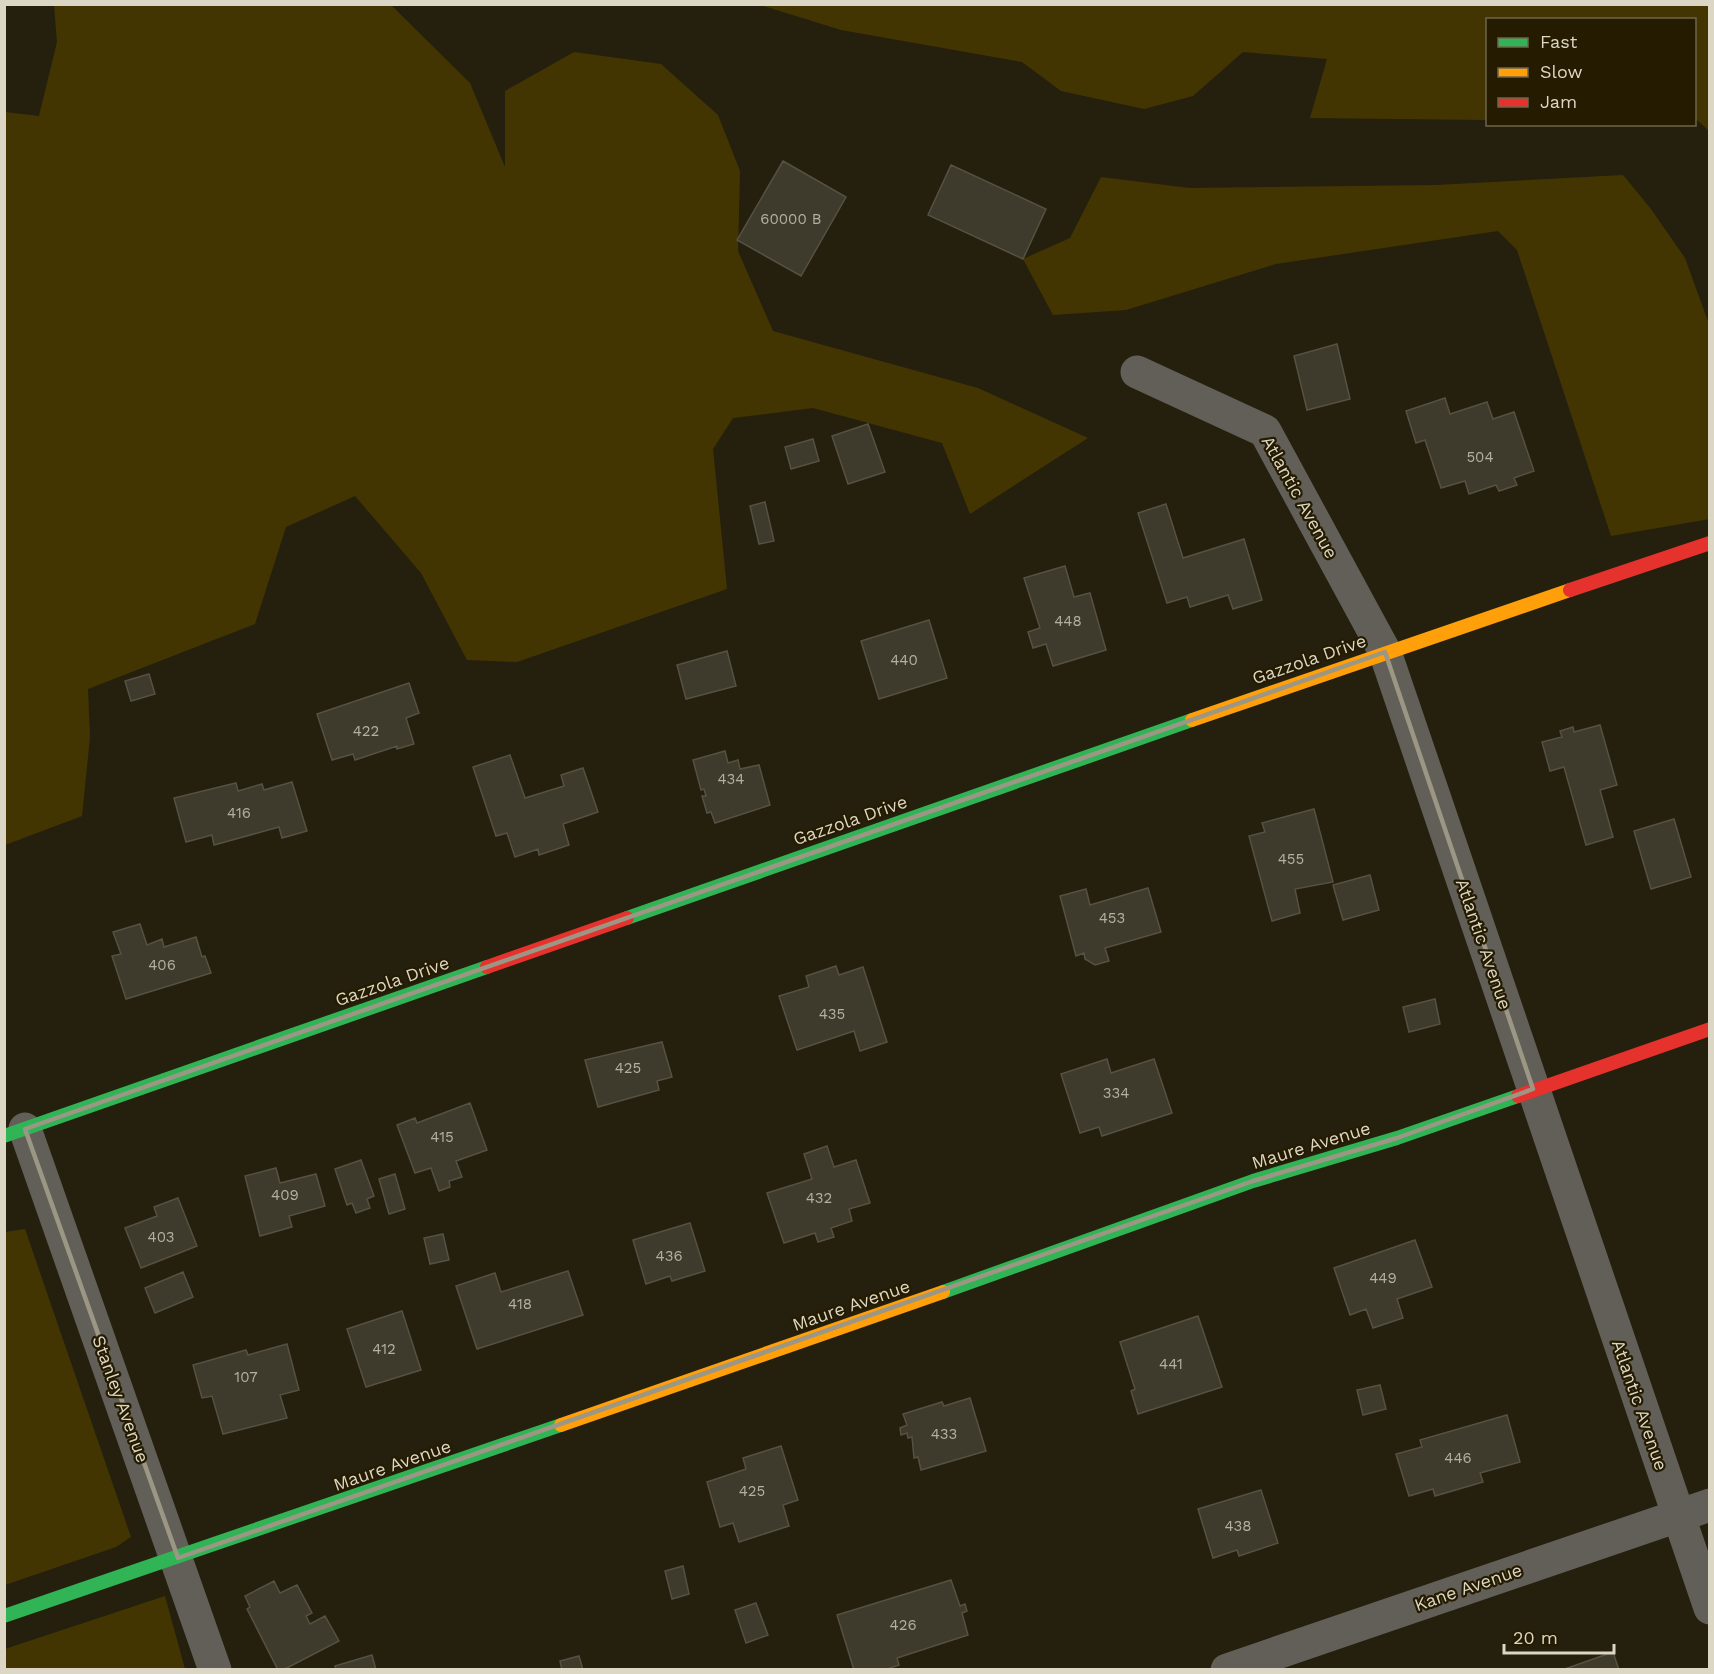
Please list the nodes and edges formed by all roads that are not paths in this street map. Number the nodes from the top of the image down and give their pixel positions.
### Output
1 (1137, 372) dead end
2 (1710, 543) edge
3 (1384, 652) junction
4 (1710, 1029) edge
5 (1533, 1089) junction
6 (14, 1133) edge
7 (1710, 1505) edge
8 (1678, 1516) junction
9 (178, 1558) junction
10 (1710, 1608) edge
11 (4, 1616) edge
12 (215, 1670) edge
13 (1227, 1670) edge

1 - 3 street, Atlantic Avenue
2 - 3 street, Gazzola Drive
3 - 5 street, Atlantic Avenue
3 - 6 street, Gazzola Drive
4 - 5 street, Maure Avenue
5 - 8 street, Atlantic Avenue
5 - 9 street, Maure Avenue
6 - 9 street, Stanley Avenue
7 - 8 street, Kane Avenue
8 - 10 street, Atlantic Avenue
8 - 13 street, Kane Avenue
9 - 11 street, Maure Avenue
9 - 12 street, Stanley Avenue

